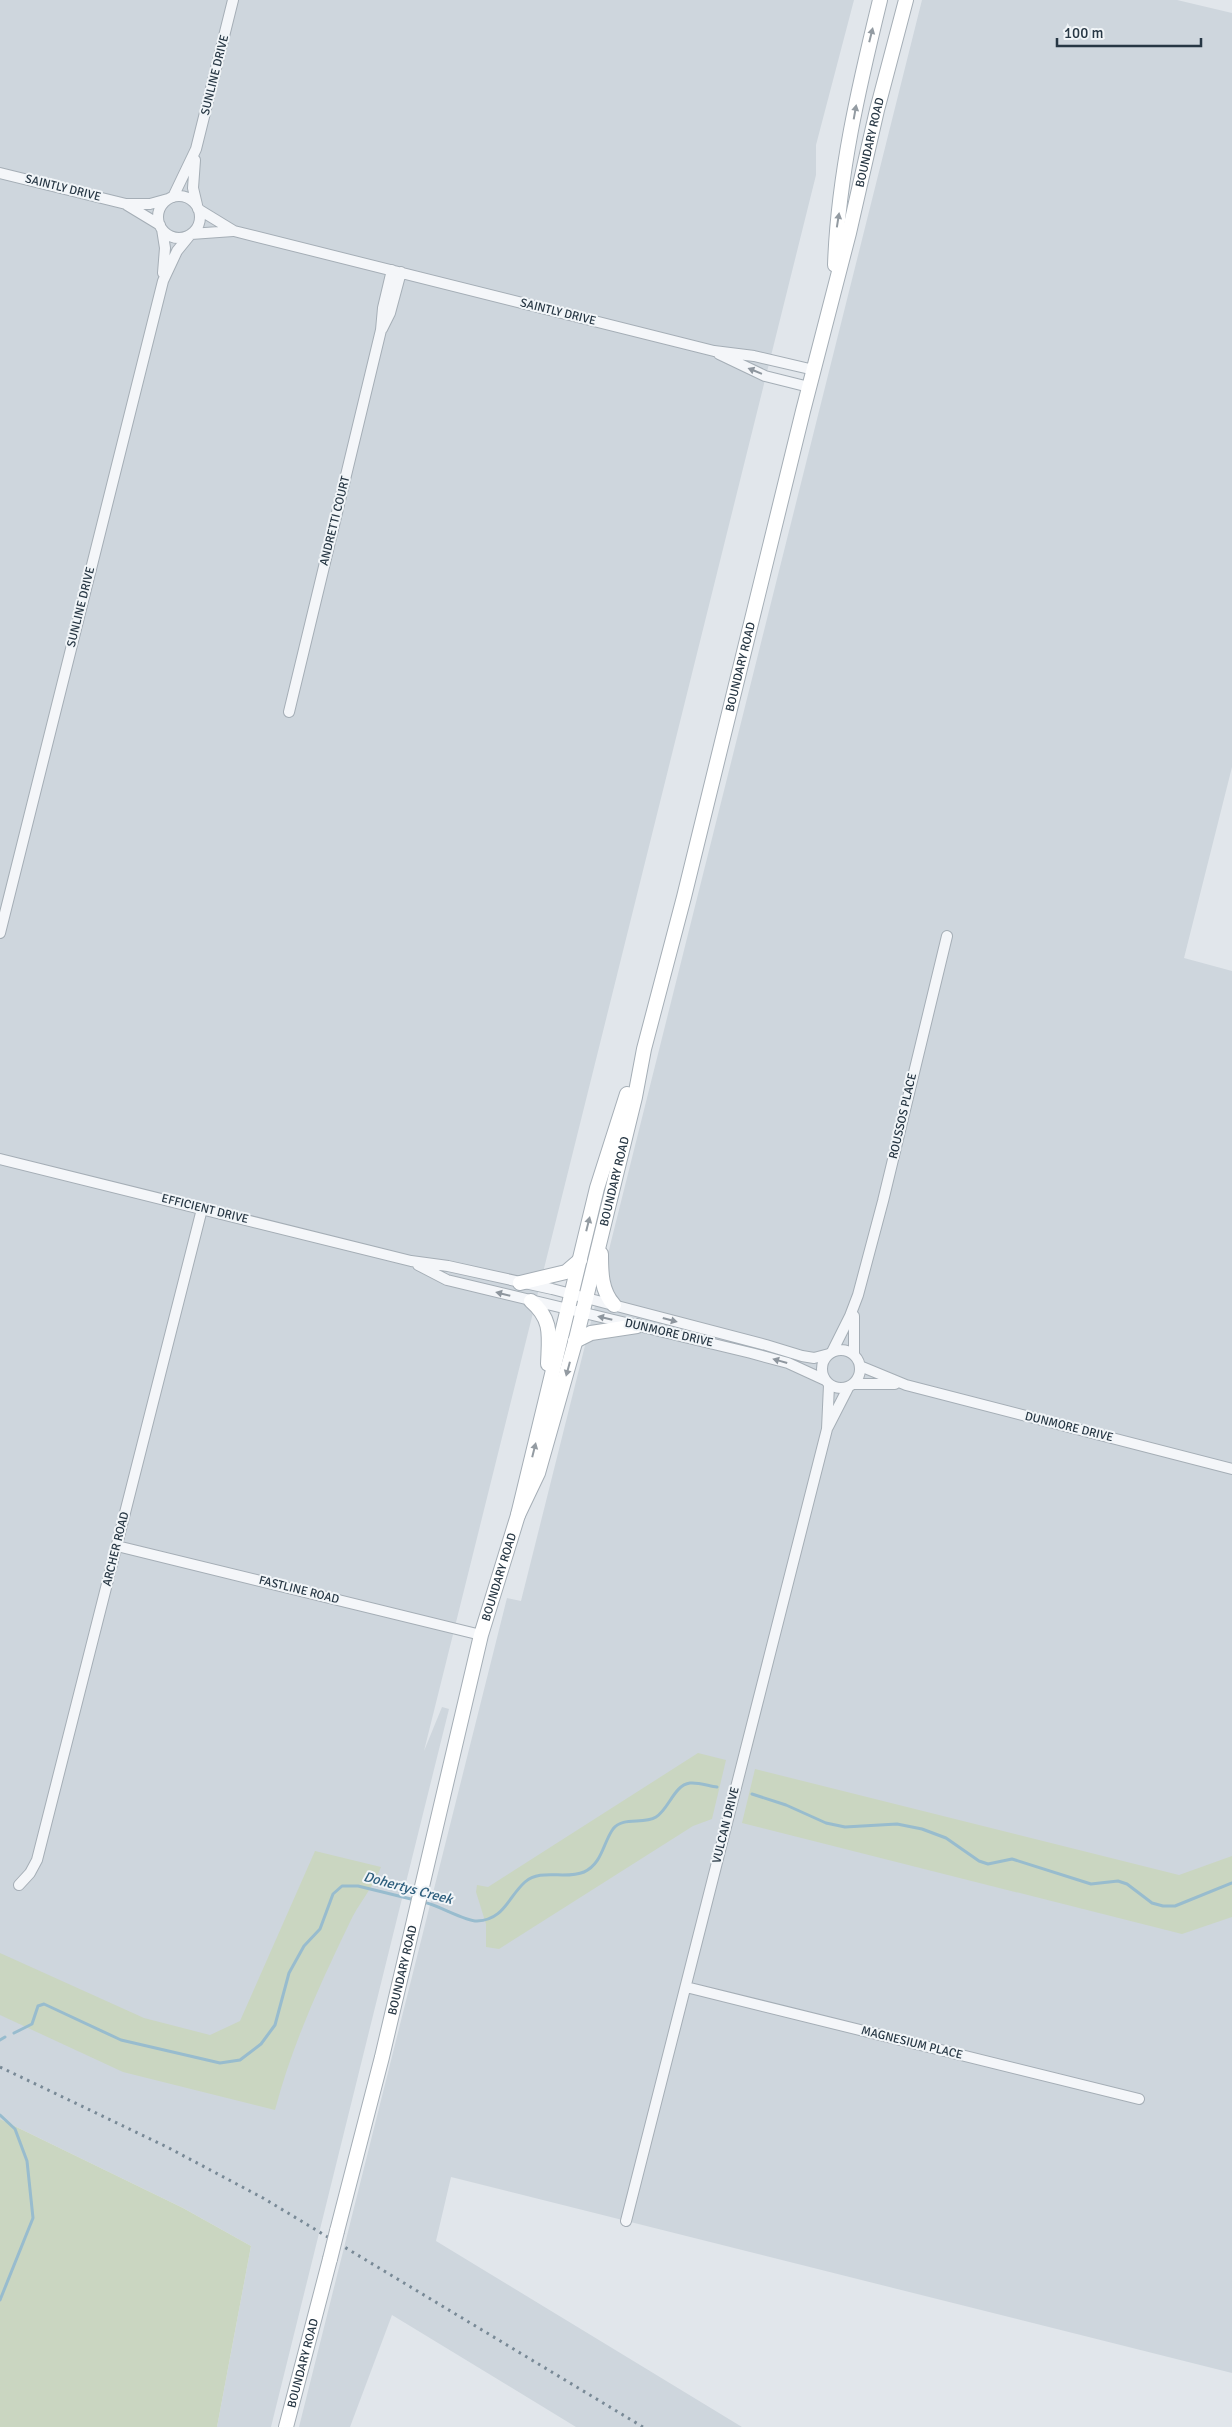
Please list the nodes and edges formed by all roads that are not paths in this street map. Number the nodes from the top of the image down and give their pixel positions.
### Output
1 (233, 0) edge
2 (880, 0) edge
3 (906, 0) edge
4 (196, 149) junction
5 (863, 168) junction
6 (0, 173) edge
7 (843, 187) junction
8 (170, 198) junction
9 (126, 204) junction
10 (198, 208) junction
11 (161, 227) junction
12 (234, 231) junction
13 (191, 234) junction
14 (397, 271) junction
15 (163, 281) junction
16 (834, 286) junction
17 (714, 351) junction
18 (814, 370) junction
19 (809, 387) junction
20 (289, 712) dead end
21 (0, 933) edge
22 (947, 936) dead end
23 (644, 1049) junction
24 (0, 1159) edge
25 (202, 1208) junction
26 (602, 1226) junction
27 (580, 1260) junction
28 (411, 1261) junction
29 (520, 1283) junction
30 (858, 1295) junction
31 (578, 1297) junction
32 (531, 1301) junction
33 (614, 1306) junction
34 (568, 1310) junction
35 (582, 1314) junction
36 (637, 1326) junction
37 (575, 1341) junction
38 (830, 1353) junction
39 (854, 1355) junction
40 (860, 1366) junction
41 (827, 1382) junction
42 (906, 1385) junction
43 (851, 1386) junction
44 (547, 1394) junction
45 (826, 1429) junction
46 (1232, 1469) edge
47 (518, 1514) junction
48 (116, 1546) junction
49 (481, 1635) junction
50 (19, 1885) dead end
51 (686, 1987) junction
52 (1139, 2099) dead end
53 (626, 2221) dead end
54 (286, 2427) edge

1 - 4 street, SUNLINE DRIVE
7 -> 2 main road, BOUNDARY ROAD
3 - 5 main road, BOUNDARY ROAD
4 - 8 street, SUNLINE DRIVE
4 - 10 street, SUNLINE DRIVE
5 - 7 main road
5 - 16 main road, BOUNDARY ROAD
6 - 9 street, SAINTLY DRIVE
16 -> 7 main road, BOUNDARY ROAD
8 - 9 street, SAINTLY DRIVE
8 - 10 street
8 - 11 street
9 - 11 street, SAINTLY DRIVE
10 - 12 street, SAINTLY DRIVE
10 - 13 street
11 - 13 street
11 - 15 street, SUNLINE DRIVE
12 - 13 street, SAINTLY DRIVE
12 - 14 street, SAINTLY DRIVE
13 - 15 street, SUNLINE DRIVE
14 - 17 street, SAINTLY DRIVE
14 - 20 street, ANDRETTI COURT
15 - 21 street, SUNLINE DRIVE
16 - 18 main road, BOUNDARY ROAD
17 - 18 street, SAINTLY DRIVE
19 -> 17 street, SAINTLY DRIVE
18 - 19 main road, BOUNDARY ROAD
19 - 23 main road, BOUNDARY ROAD
22 - 30 street, ROUSSOS PLACE
23 - 26 main road, BOUNDARY ROAD
27 -> 23 main road, BOUNDARY ROAD
24 - 25 street, EFFICIENT DRIVE
25 - 28 street, EFFICIENT DRIVE
25 - 48 street, ARCHER ROAD
26 - 31 main road, BOUNDARY ROAD
26 - 33 main road
27 - 29 main road
27 - 31 main road, BOUNDARY ROAD
28 - 29 street, EFFICIENT DRIVE
32 -> 28 street, EFFICIENT DRIVE
29 - 31 street, EFFICIENT DRIVE
30 - 38 street, ROUSSOS PLACE
30 - 39 street, ROUSSOS PLACE
31 - 33 street, DUNMORE DRIVE
31 - 34 main road, BOUNDARY ROAD
31 - 35 main road, BOUNDARY ROAD
32 - 34 street, EFFICIENT DRIVE
32 - 44 main road
33 -> 38 street, DUNMORE DRIVE
34 - 35 street, DUNMORE DRIVE
34 - 44 main road, BOUNDARY ROAD
36 -> 35 street, DUNMORE DRIVE
35 - 37 main road, BOUNDARY ROAD
36 - 37 main road
41 -> 36 street, DUNMORE DRIVE
37 -> 47 main road, BOUNDARY ROAD
38 - 39 street
38 - 41 street
39 - 40 street
40 - 42 street, DUNMORE DRIVE
40 - 43 street
41 - 43 street
41 - 45 street, VULCAN DRIVE
42 - 43 street, DUNMORE DRIVE
42 - 46 street, DUNMORE DRIVE
43 - 45 street, VULCAN DRIVE
47 -> 44 main road, BOUNDARY ROAD
45 - 51 street, VULCAN DRIVE
47 - 49 main road, BOUNDARY ROAD
48 - 49 street, FASTLINE ROAD
48 - 50 street, ARCHER ROAD
49 - 54 main road, BOUNDARY ROAD, bridge
51 - 52 street, MAGNESIUM PLACE
51 - 53 street, VULCAN DRIVE

